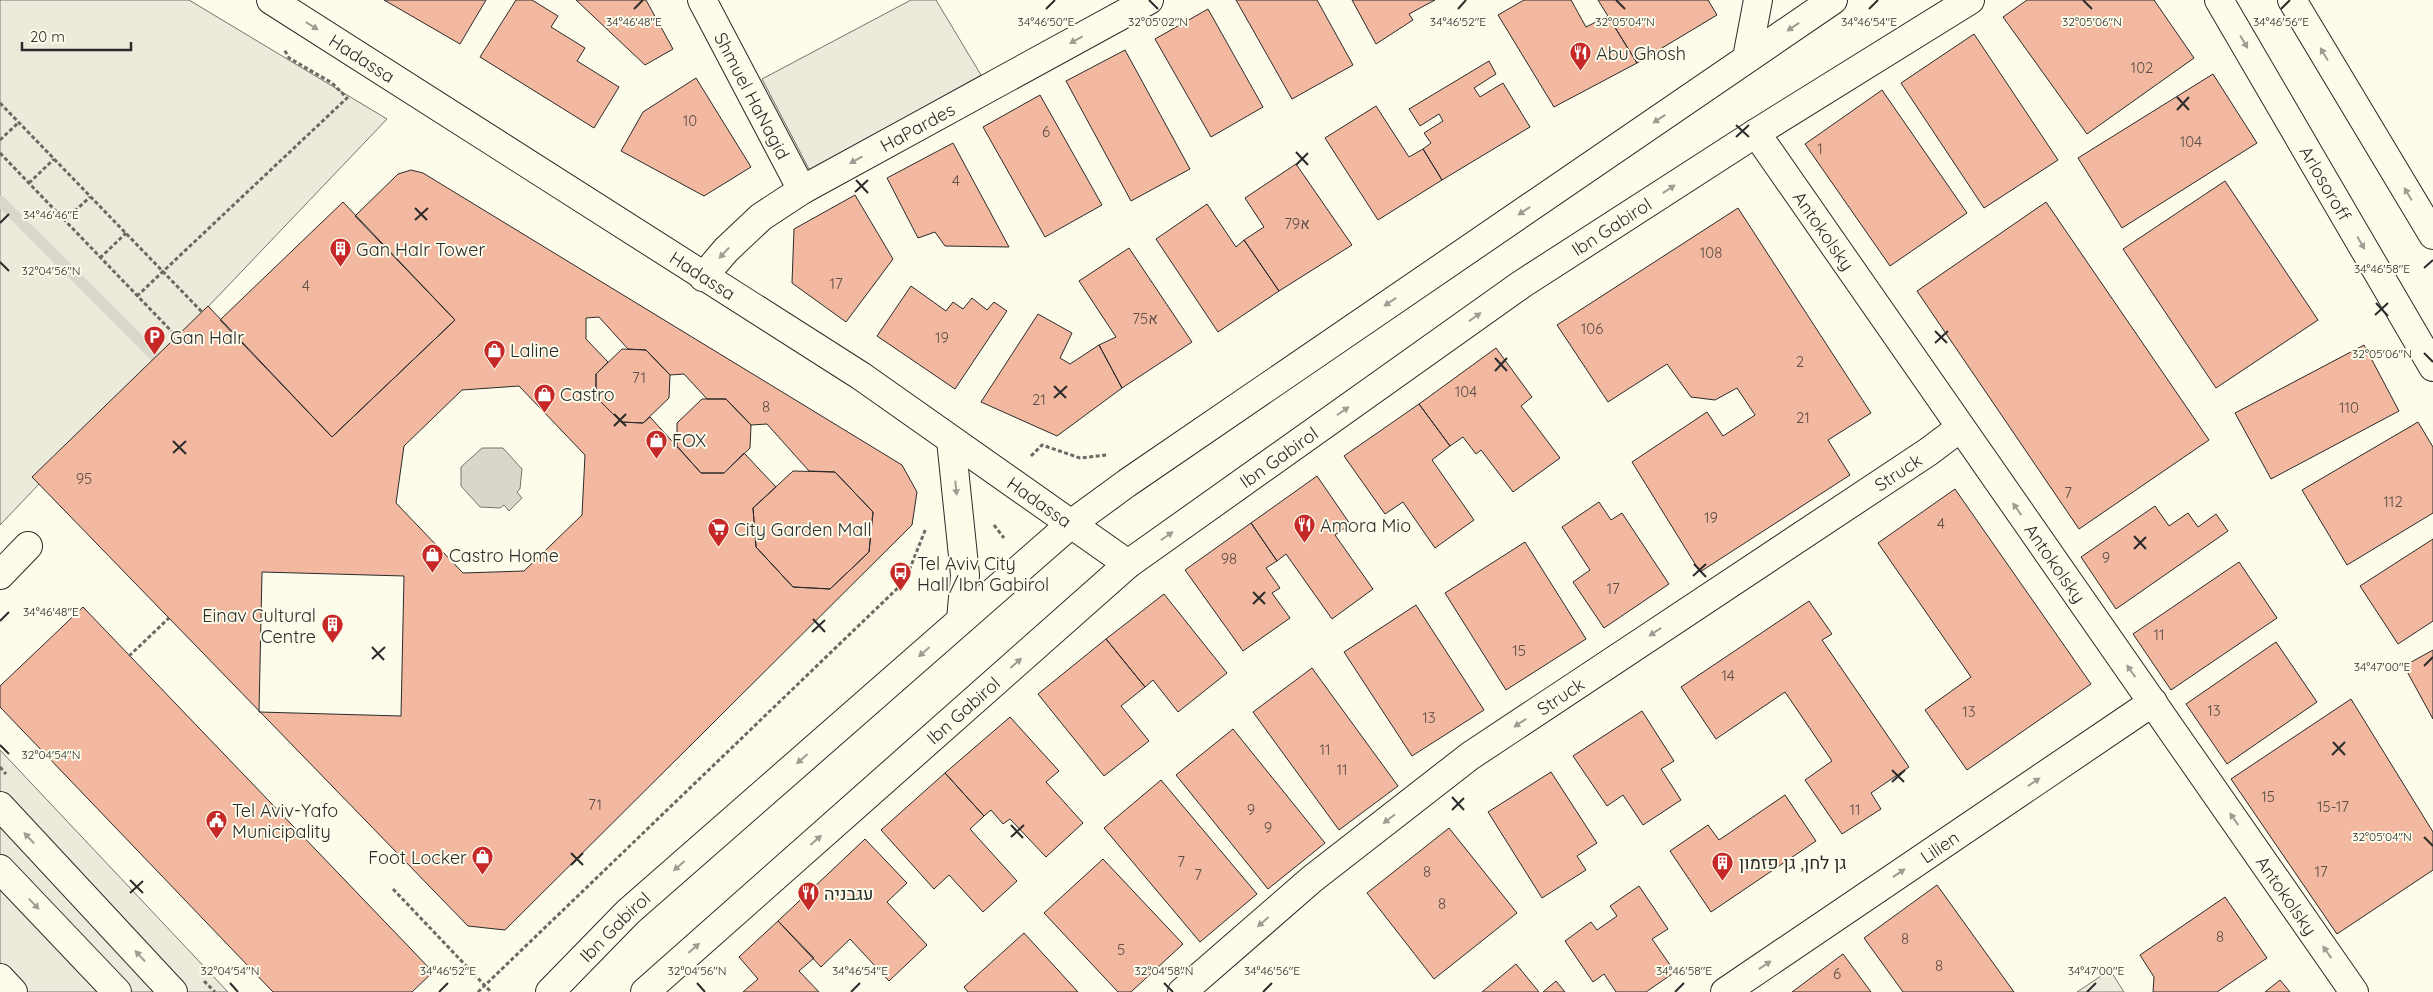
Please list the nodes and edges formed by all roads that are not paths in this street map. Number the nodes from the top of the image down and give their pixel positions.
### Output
1 (271, 0) edge
2 (702, 0) edge
3 (1149, 0) edge
4 (1758, 0) edge
5 (1833, 0) edge
6 (1970, 0) edge
7 (2219, 0) edge
8 (2292, 0) edge
9 (1747, 58) junction
10 (1756, 132) junction
11 (802, 190) junction
12 (2433, 235) edge
13 (703, 277) junction
14 (2433, 367) edge
15 (1960, 428) junction
16 (951, 440) junction
17 (1071, 524) junction
18 (1128, 564) junction
19 (0, 567) edge
20 (0, 576) edge
21 (961, 620) junction
22 (2153, 702) junction
23 (0, 806) edge
24 (0, 869) edge
25 (0, 978) edge
26 (650, 990) edge
27 (13, 992) edge
28 (117, 992) edge
29 (173, 992) edge
30 (550, 992) edge
31 (1182, 992) edge
32 (1724, 992) edge
33 (2354, 992) edge

1 -> 13 street, Hadassa
2 - 11 street, Shmuel HaNagid
3 -> 11 street, HaPardes
4 - 9 street
5 -> 9 street, Ibn Gabirol
6 - 10 street, Ibn Gabirol
7 -> 14 street, Arlosoroff
12 -> 8 street
9 -> 17 street, Ibn Gabirol
10 - 15 street, Antokolsky
18 -> 10 street, Ibn Gabirol
11 -> 13 street, HaPardes
13 - 16 street, Hadassa
22 -> 15 street, Antokolsky
15 -> 31 street, Struck
16 - 17 street, Hadassa
16 -> 21 street
17 - 18 street, Hadassa
17 - 21 street, Ibn Gabirol
26 -> 18 street, Ibn Gabirol
19 - 20 street
21 -> 30 street, Ibn Gabirol
32 -> 22 street, Lilien
33 -> 22 street, Antokolsky
29 -> 23 street
24 -> 28 street
25 - 27 street

